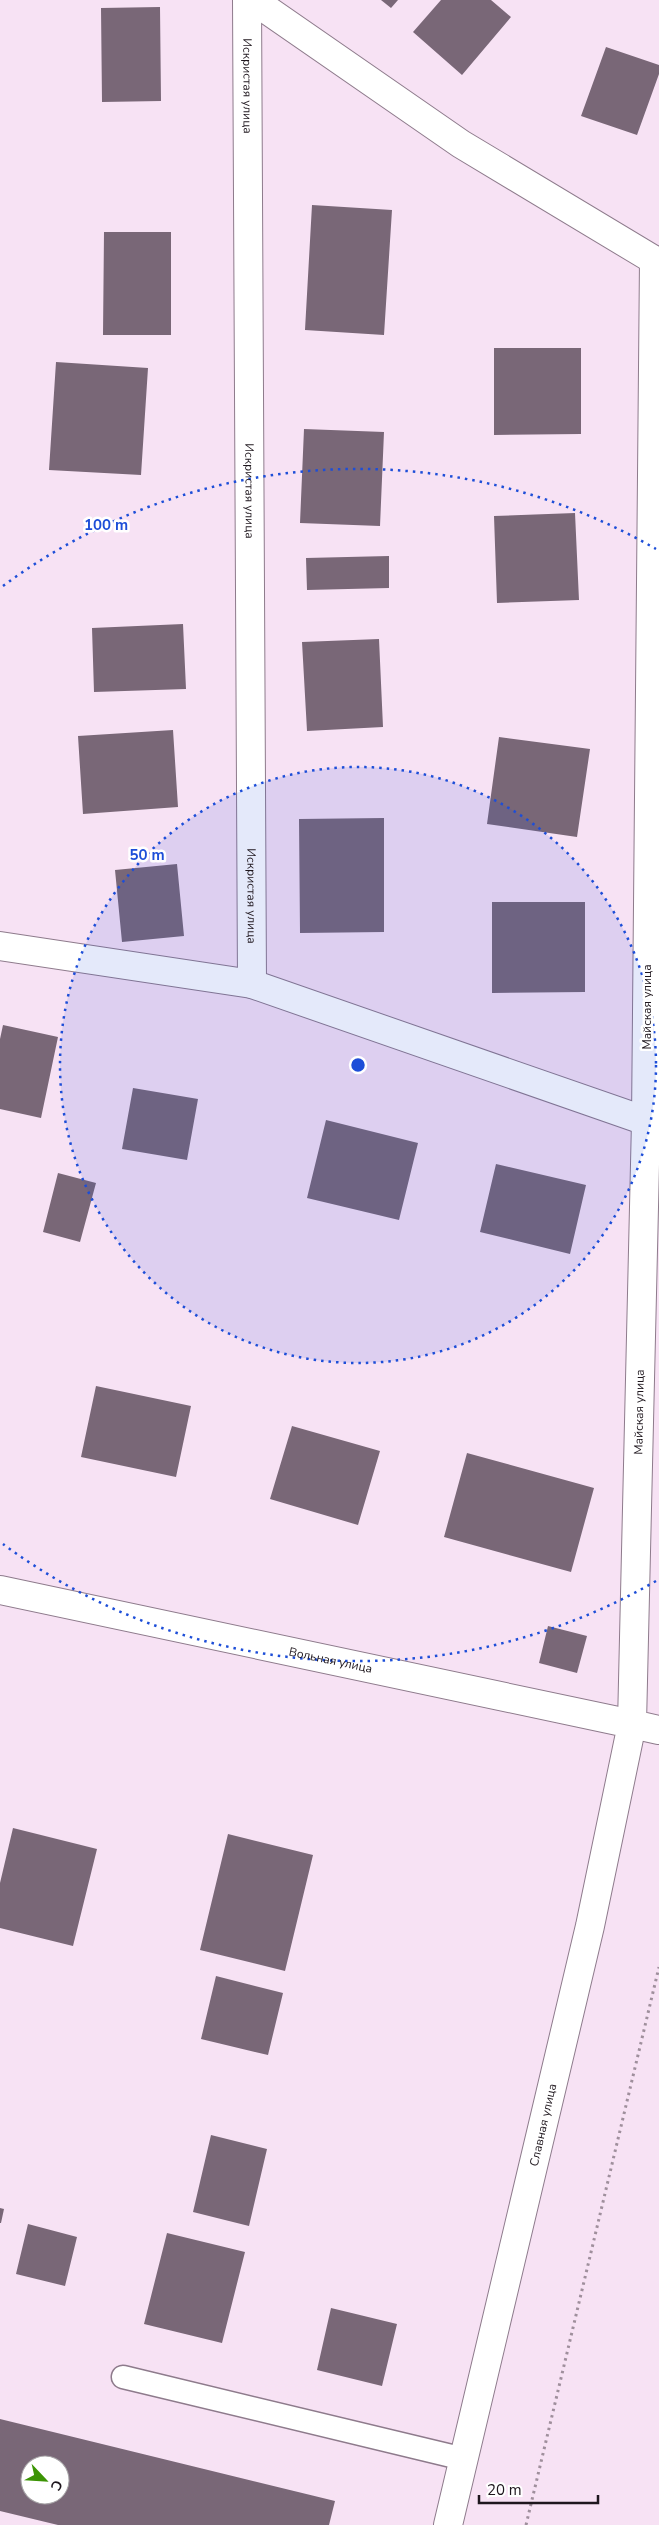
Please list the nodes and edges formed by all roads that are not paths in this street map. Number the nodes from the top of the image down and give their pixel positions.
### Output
1 (247, 0) edge
2 (254, 0) edge
3 (656, 260) edge
4 (0, 946) edge
5 (252, 984) junction
6 (653, 1122) edge
7 (0, 1590) edge
8 (632, 1724) junction
9 (659, 1730) edge
10 (123, 2378) dead end
11 (464, 2459) junction
12 (448, 2525) edge

1 - 5 street, Искристая улица
2 - 3 street
3 - 6 street, Майская улица
4 - 5 street
5 - 6 street
6 - 8 street, Майская улица
7 - 8 street, Вольная улица
8 - 9 street, Вольная улица
8 - 11 street, Славная улица
10 - 11 lane
11 - 12 street, Славная улица

